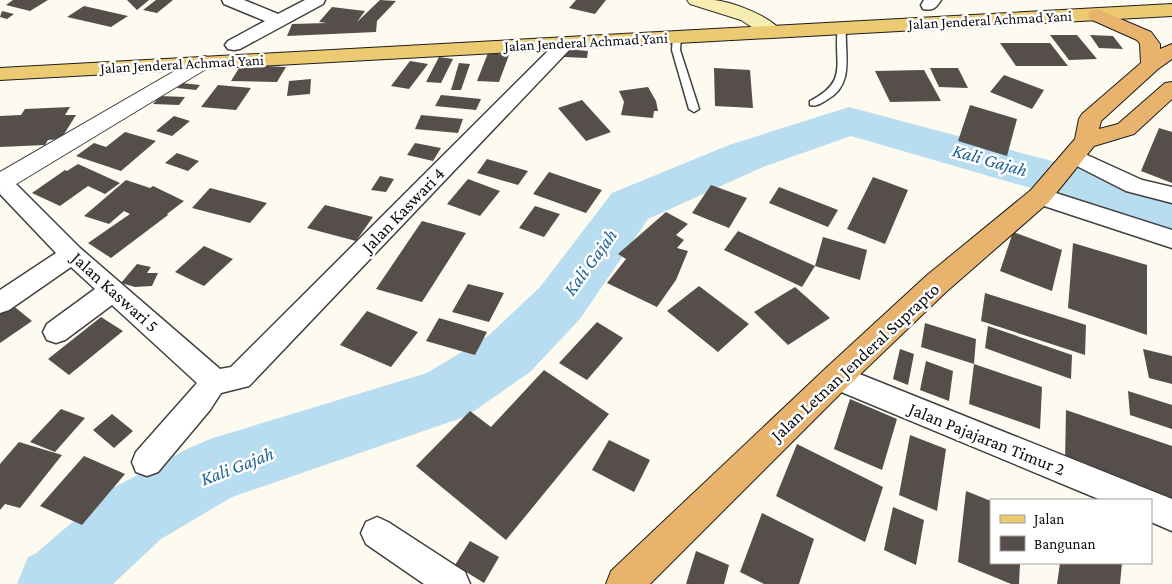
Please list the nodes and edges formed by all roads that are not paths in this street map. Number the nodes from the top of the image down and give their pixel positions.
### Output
1 (230, 0) edge
2 (317, 0) edge
3 (696, 0) edge
4 (1041, 0) edge
5 (931, 3) edge
6 (1172, 10) edge
7 (1097, 14) junction
8 (748, 16) junction
9 (280, 21) junction
10 (842, 27) junction
11 (771, 31) junction
12 (677, 36) junction
13 (566, 43) junction
14 (234, 45) junction
15 (1172, 50) edge
16 (0, 58) edge
17 (204, 62) junction
18 (1151, 65) junction
19 (0, 74) edge
20 (1172, 88) edge
21 (813, 103) dead end
22 (694, 109) dead end
23 (1076, 154) junction
24 (0, 183) edge
25 (1043, 193) junction
26 (1172, 195) edge
27 (1172, 238) edge
28 (72, 254) junction
29 (113, 290) junction
30 (0, 303) edge
31 (56, 332) dead end
32 (837, 377) junction
33 (226, 379) junction
34 (147, 462) dead end
35 (1135, 499) edge
36 (1152, 506) edge
37 (1172, 515) edge
38 (377, 533) dead end
39 (453, 584) edge
40 (624, 584) edge

1 - 9 street
2 - 9 street
3 - 8 main road
4 - 5 main road, Jalan Jenderal Achmad Yani
5 - 8 main road, Jalan Jenderal Achmad Yani
6 - 7 main road, Jalan Jenderal Achmad Yani
7 - 10 main road, Jalan Jenderal Achmad Yani
7 - 18 highway
8 - 11 main road
8 - 14 main road, Jalan Jenderal Achmad Yani
9 - 14 street
10 - 11 main road, Jalan Jenderal Achmad Yani
10 - 21 lane
11 - 12 main road, Jalan Jenderal Achmad Yani
12 - 13 main road, Jalan Jenderal Achmad Yani
12 - 22 lane
13 - 17 main road, Jalan Jenderal Achmad Yani
13 - 33 street, Jalan Kaswari 4
14 - 16 main road, Jalan Jenderal Achmad Yani
15 - 18 highway, Jalan Letnan Jenderal Suprapto
17 - 19 main road, Jalan Jenderal Achmad Yani
17 - 24 street
18 - 23 highway, Jalan Letnan Jenderal Suprapto
20 - 23 highway
23 - 25 highway, Jalan Letnan Jenderal Suprapto
23 - 26 street
24 - 28 street, Jalan Kaswari 5
25 - 27 street
25 - 32 highway, Jalan Letnan Jenderal Suprapto
28 - 29 street, Jalan Kaswari 5
28 - 30 street
29 - 31 street
29 - 33 street, Jalan Kaswari 5
32 - 35 street, Jalan Pajajaran Timur 2
32 - 40 highway, Jalan Letnan Jenderal Suprapto
33 - 34 street, Jalan Kaswari 4
36 - 37 street
38 - 39 street

